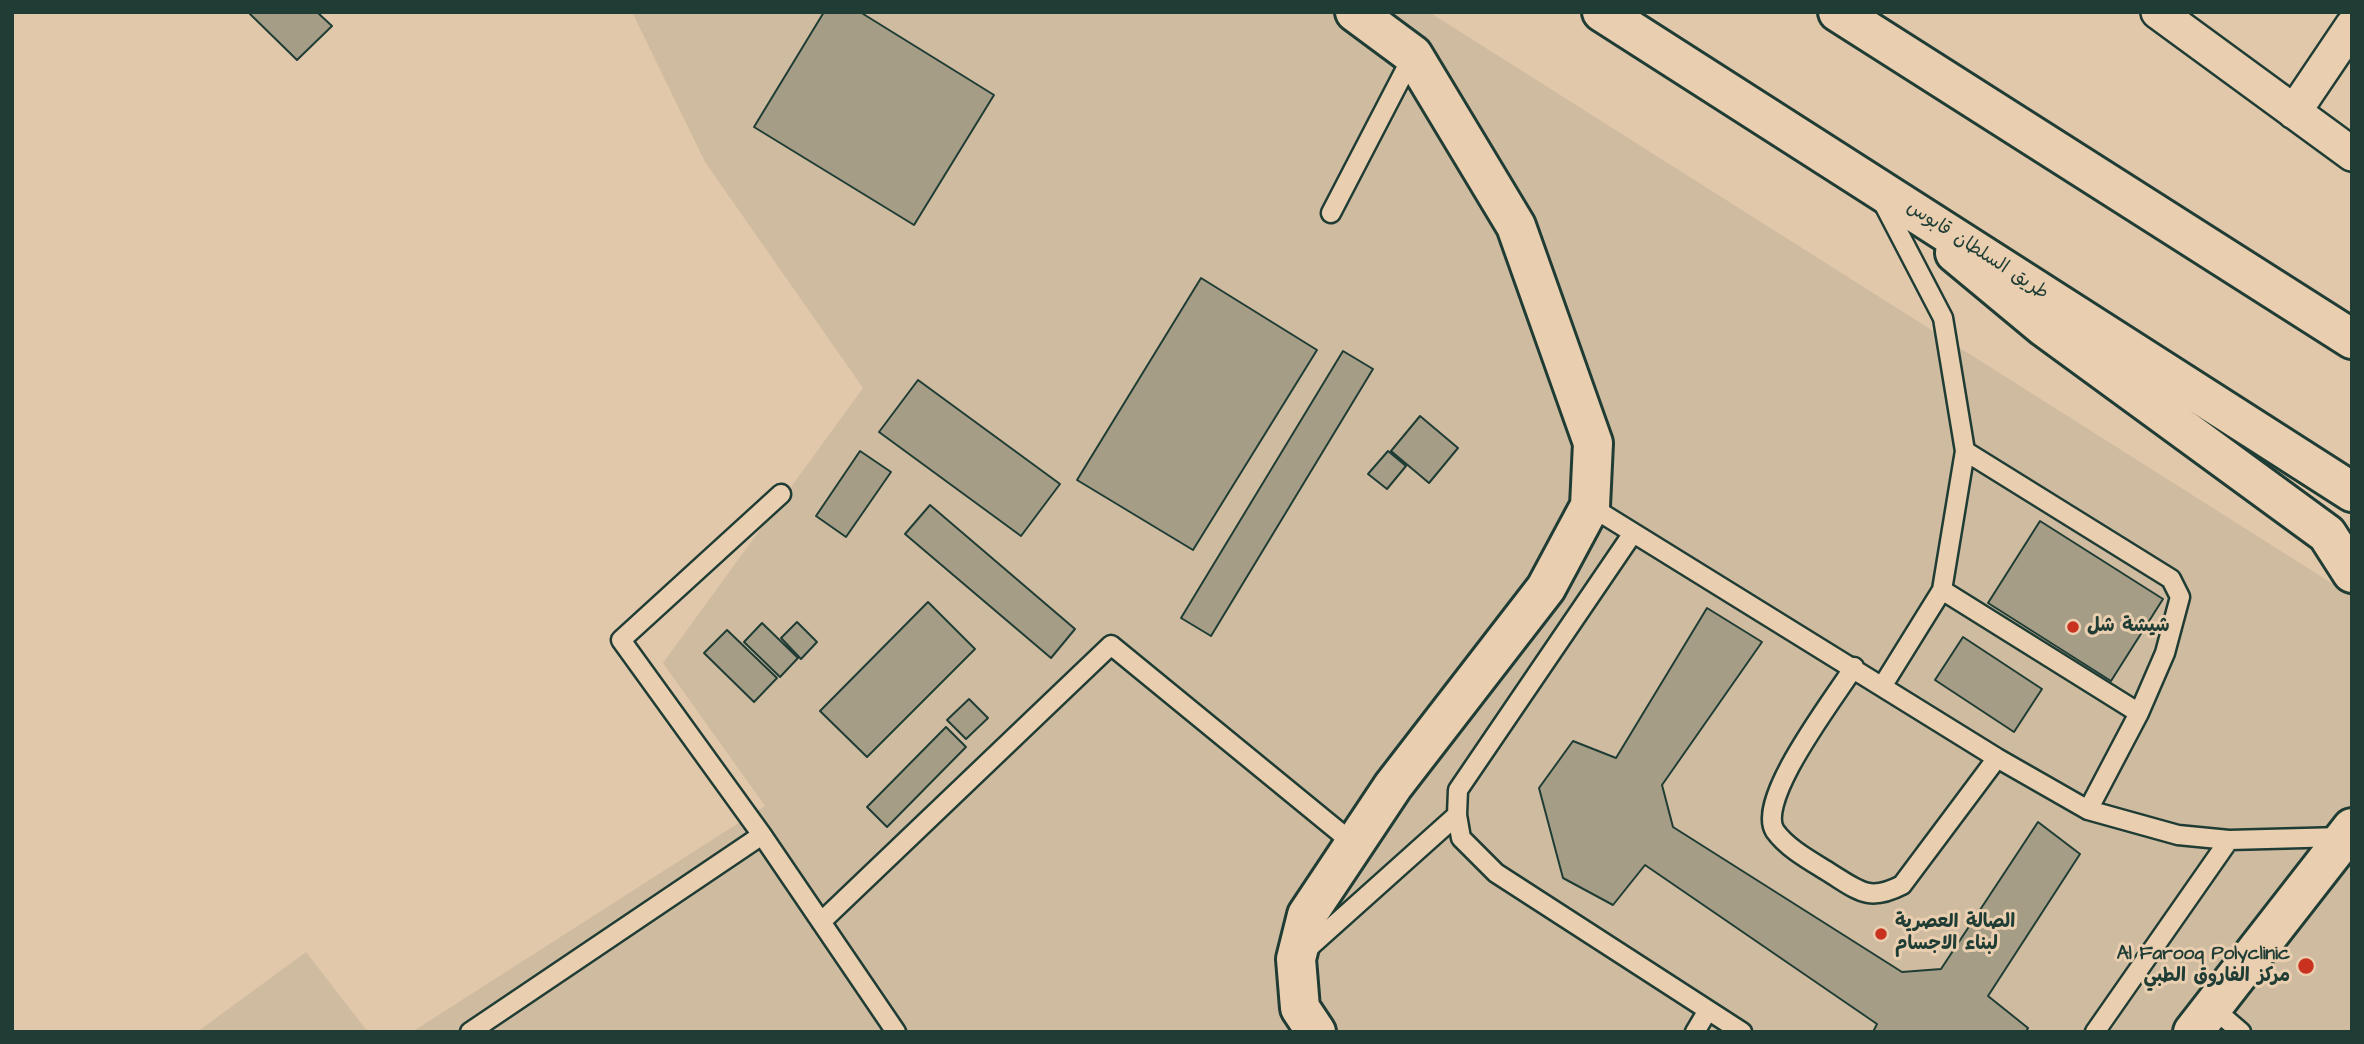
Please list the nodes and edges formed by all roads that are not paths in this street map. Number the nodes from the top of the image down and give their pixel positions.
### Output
1 (1354, 12) edge
2 (1602, 12) edge
3 (1838, 12) edge
4 (2158, 12) edge
5 (2352, 26) edge
6 (1413, 55) junction
7 (2294, 112) junction
8 (2352, 154) edge
9 (1873, 184) junction
10 (1331, 213) dead end
11 (2352, 339) edge
12 (1965, 451) junction
13 (2352, 492) edge
14 (781, 494) dead end
15 (1590, 506) junction
16 (1633, 533) junction
17 (2352, 573) edge
18 (1942, 590) junction
19 (1854, 667) junction
20 (1883, 685) junction
21 (2139, 713) junction
22 (1997, 758) junction
23 (2088, 810) junction
24 (1457, 816) junction
25 (2349, 833) edge
26 (762, 835) junction
27 (2229, 840) junction
28 (1354, 844) junction
29 (821, 922) junction
30 (1296, 959) junction
31 (1708, 1010) junction
32 (2215, 1024) edge
33 (470, 1032) edge
34 (896, 1032) edge
35 (1316, 1032) edge
36 (1695, 1032) edge
37 (1742, 1032) edge
38 (2095, 1032) edge

1 - 6 main road
2 - 9 main road, طريق السلطان قابوس
3 - 11 main road
4 - 7 street
5 - 7 street
6 - 10 lane
6 - 15 main road
7 - 8 street
9 - 12 lane
9 - 13 main road, طريق السلطان قابوس
9 - 17 main road
12 - 18 lane
12 - 21 lane
14 - 26 lane
15 - 16 lane
15 - 28 main road
16 - 19 lane
16 - 24 lane
18 - 20 lane
18 - 21 lane
19 - 20 lane
19 - 22 lane
20 - 22 lane
21 - 23 lane
22 - 23 lane
23 - 27 lane
24 - 30 lane
24 - 31 lane
25 - 27 lane
25 - 32 main road
26 - 29 lane
26 - 33 lane
27 - 38 lane
28 - 29 lane
28 - 30 main road
29 - 34 lane
30 - 35 main road
31 - 36 lane
31 - 37 lane

